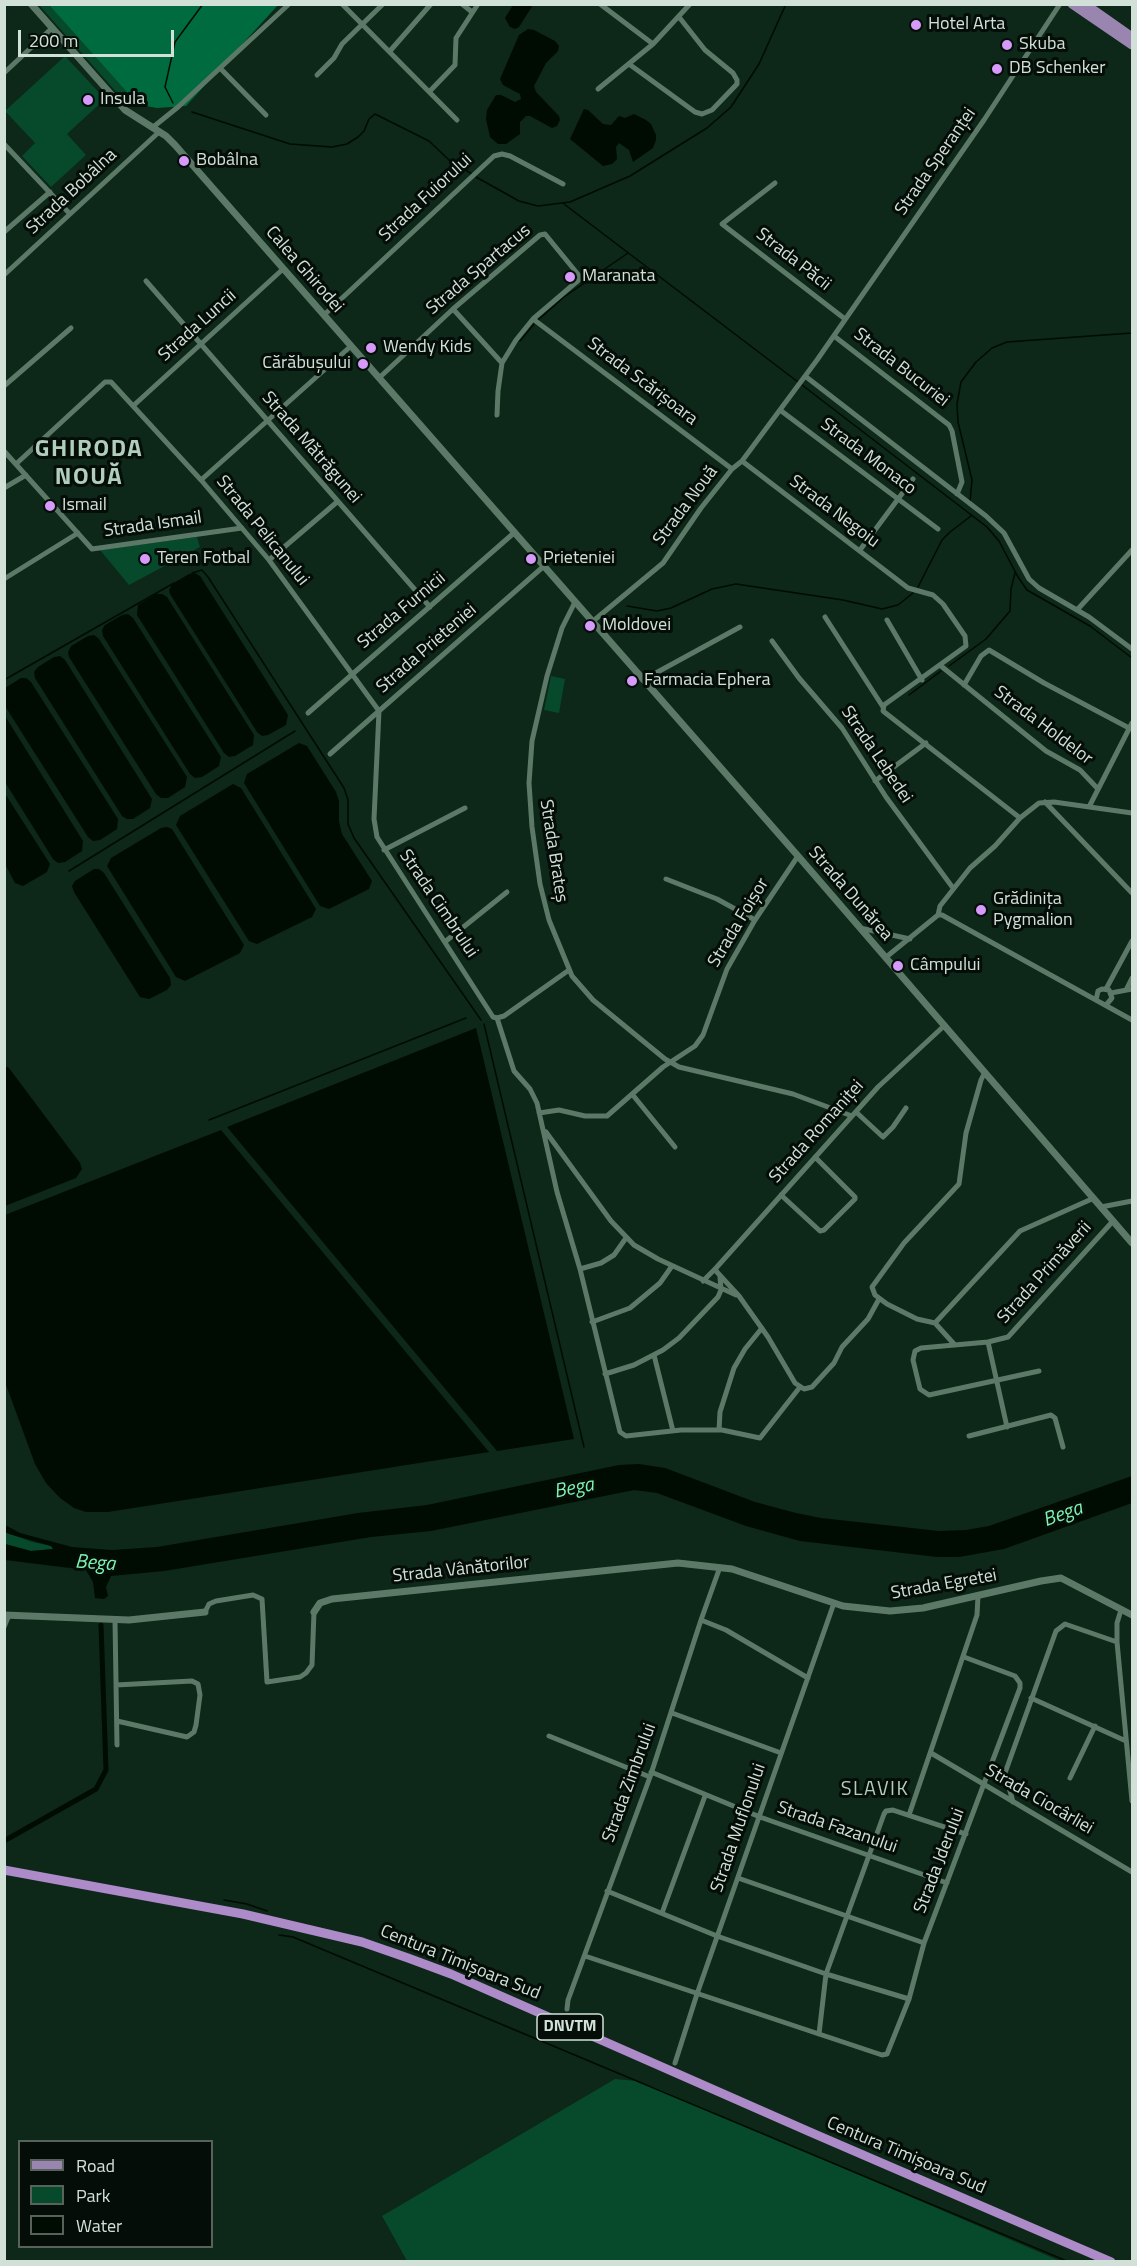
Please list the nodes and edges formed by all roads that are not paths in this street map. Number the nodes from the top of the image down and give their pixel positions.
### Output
1 (32, 4) edge
2 (289, 4) edge
3 (342, 4) edge
4 (382, 4) edge
5 (431, 4) edge
6 (462, 4) edge
7 (478, 4) edge
8 (600, 4) edge
9 (690, 4) edge
10 (1060, 4) edge
11 (1072, 4) edge
12 (1084, 4) edge
13 (472, 12) junction
14 (679, 17) junction
15 (363, 24) junction
16 (52, 28) junction
17 (1132, 37) edge
18 (653, 44) junction
19 (1132, 45) edge
20 (390, 51) junction
21 (629, 64) junction
22 (220, 68) junction
23 (4, 73) edge
24 (317, 75) dead end
25 (598, 89) dead end
26 (430, 91) junction
27 (266, 115) dead end
28 (458, 120) dead end
29 (152, 128) junction
30 (159, 132) junction
31 (5, 147) edge
32 (775, 183) dead end
33 (563, 184) dead end
34 (50, 192) junction
35 (70, 214) junction
36 (4, 232) edge
37 (283, 269) junction
38 (4, 275) edge
39 (146, 281) dead end
40 (453, 309) junction
41 (324, 315) junction
42 (533, 319) junction
43 (845, 319) junction
44 (71, 328) dead end
45 (834, 336) junction
46 (200, 345) junction
47 (351, 346) junction
48 (502, 363) junction
49 (805, 376) junction
50 (379, 378) junction
51 (4, 386) edge
52 (133, 406) junction
53 (780, 410) junction
54 (497, 415) dead end
55 (267, 419) junction
56 (4, 451) edge
57 (742, 461) junction
58 (16, 464) junction
59 (732, 469) junction
60 (26, 475) junction
61 (913, 478) dead end
62 (201, 480) junction
63 (4, 488) edge
64 (957, 494) junction
65 (898, 499) junction
66 (337, 501) junction
67 (242, 528) junction
68 (938, 529) dead end
69 (515, 532) junction
70 (78, 533) junction
71 (860, 550) junction
72 (1132, 550) edge
73 (269, 560) junction
74 (544, 566) junction
75 (4, 579) edge
76 (575, 602) junction
77 (430, 607) junction
78 (1077, 610) junction
79 (825, 617) dead end
80 (887, 620) dead end
81 (592, 622) junction
82 (740, 627) dead end
83 (772, 641) dead end
84 (1132, 649) edge
85 (941, 666) junction
86 (352, 673) junction
87 (643, 680) junction
88 (922, 680) junction
89 (964, 685) junction
90 (883, 707) junction
91 (379, 711) junction
92 (308, 713) dead end
93 (1131, 726) edge
94 (926, 743) junction
95 (330, 754) dead end
96 (875, 781) junction
97 (1098, 789) junction
98 (1045, 802) junction
99 (1089, 807) junction
100 (465, 808) dead end
101 (1132, 813) edge
102 (1020, 818) junction
103 (384, 850) junction
104 (798, 856) junction
105 (666, 879) dead end
106 (953, 888) junction
107 (507, 892) dead end
108 (1132, 893) edge
109 (938, 915) junction
110 (755, 920) junction
111 (860, 928) junction
112 (910, 939) junction
113 (446, 941) junction
114 (1132, 941) edge
115 (885, 958) junction
116 (569, 970) junction
117 (1132, 978) edge
118 (1129, 989) edge
119 (1109, 991) junction
120 (1096, 1000) junction
121 (1106, 1005) junction
122 (497, 1018) junction
123 (1132, 1020) edge
124 (945, 1025) junction
125 (670, 1063) junction
126 (986, 1072) junction
127 (632, 1094) junction
128 (906, 1108) dead end
129 (539, 1113) junction
130 (854, 1114) junction
131 (543, 1128) junction
132 (675, 1147) dead end
133 (815, 1157) junction
134 (781, 1195) junction
135 (1094, 1198) junction
136 (1132, 1201) edge
137 (1101, 1207) junction
138 (1113, 1221) junction
139 (626, 1238) junction
140 (1132, 1243) edge
141 (672, 1266) junction
142 (717, 1266) junction
143 (580, 1269) junction
144 (720, 1277) junction
145 (703, 1281) junction
146 (721, 1290) junction
147 (739, 1296) junction
148 (879, 1299) junction
149 (592, 1322) junction
150 (935, 1323) junction
151 (762, 1328) junction
152 (988, 1342) junction
153 (957, 1344) junction
154 (654, 1355) junction
155 (1040, 1371) dead end
156 (605, 1374) junction
157 (996, 1380) junction
158 (800, 1387) junction
159 (1007, 1427) junction
160 (718, 1430) junction
161 (673, 1431) junction
162 (969, 1436) dead end
163 (1063, 1447) dead end
164 (720, 1567) junction
165 (978, 1596) junction
166 (834, 1603) junction
167 (1121, 1610) junction
168 (205, 1612) joint
169 (314, 1612) joint
170 (7, 1615) edge
171 (1132, 1615) edge
172 (115, 1620) junction
173 (701, 1620) junction
174 (4, 1627) edge
175 (1117, 1642) junction
176 (964, 1657) junction
177 (807, 1678) junction
178 (116, 1685) junction
179 (1031, 1698) junction
180 (672, 1713) junction
181 (117, 1721) junction
182 (1095, 1726) junction
183 (549, 1736) dead end
184 (1126, 1741) junction
185 (117, 1745) dead end
186 (782, 1753) junction
187 (931, 1753) junction
188 (651, 1775) junction
189 (1070, 1778) dead end
190 (985, 1785) junction
191 (705, 1796) junction
192 (1132, 1801) edge
193 (1013, 1802) junction
194 (909, 1815) junction
195 (760, 1817) junction
196 (966, 1833) junction
197 (868, 1855) junction
198 (4, 1870) edge
199 (1132, 1872) edge
200 (738, 1878) junction
201 (947, 1883) junction
202 (607, 1891) junction
203 (662, 1912) junction
204 (846, 1916) junction
205 (717, 1936) junction
206 (924, 1943) junction
207 (585, 1956) junction
208 (826, 1974) junction
209 (697, 1994) junction
210 (909, 1999) junction
211 (567, 2009) dead end
212 (819, 2034) junction
213 (675, 2063) dead end
214 (1111, 2262) edge

1 - 16 street, Calea Ghirodei
2 - 22 street
3 - 15 street
4 - 15 street
5 - 20 street
6 - 13 street
7 - 13 street
8 - 18 street
9 - 14 street
10 - 43 street, Strada Speranței
11 - 19 main road
12 - 17 main road
13 - 26 street
14 - 18 street
14 - 21 street
15 - 20 street
15 - 24 street
16 - 23 street
16 - 29 street, Calea Ghirodei
18 - 21 street
20 - 26 street
21 - 25 street
22 - 27 street
22 - 29 street
26 - 28 street
29 - 30 street, Calea Ghirodei
30 - 35 street, Strada Bobâlna
30 - 37 street, Calea Ghirodei
31 - 34 street
32 - 43 street, Strada Păcii
33 - 41 street, Strada Fuiorului
34 - 35 street
34 - 36 street
35 - 38 street, Strada Bobâlna
37 - 41 street, Calea Ghirodei
37 - 46 street, Strada Luncii
39 - 46 street, Strada Mătrăgunei
40 - 42 street, Strada Spartacus
40 - 48 street
40 - 50 street, Strada Spartacus
41 - 47 street, Calea Ghirodei
42 - 48 street
42 - 59 street, Strada Scărișoara
43 - 45 street, Strada Speranței
44 - 51 street
45 - 49 street, Strada Speranței
45 - 64 street, Strada Bucuriei
46 - 52 street, Strada Luncii
46 - 55 street, Strada Mătrăgunei
47 - 50 street, Calea Ghirodei
47 - 55 street
48 - 54 street
49 - 53 street, Strada Nouă
49 - 64 street
50 - 69 street, Calea Ghirodei
52 - 58 street, Strada Pelicanului
52 - 62 street, Strada Pelicanului
53 - 57 street, Strada Nouă
53 - 65 street, Strada Monaco
55 - 62 street
55 - 66 street, Strada Mătrăgunei
56 - 58 street, Strada Ismail
57 - 59 street, Strada Nouă
57 - 71 street, Strada Negoiu
58 - 60 street, Strada Ismail
59 - 81 street, Strada Nouă
60 - 63 street
60 - 70 street, Strada Ismail
61 - 65 street
62 - 67 street, Strada Pelicanului
64 - 78 street
65 - 68 street, Strada Monaco
65 - 71 street
66 - 73 street
66 - 77 street, Strada Mătrăgunei
67 - 70 street, Strada Ismail
67 - 73 street, Strada Pelicanului
69 - 74 street, Calea Ghirodei
69 - 77 street, Strada Furnicii
70 - 75 street
71 - 85 street, Strada Negoiu
72 - 78 street
73 - 86 street, Strada Pelicanului
74 - 76 street, Strada Dunărea
74 - 91 street, Strada Prieteniei
76 - 81 street, Strada Dunărea
76 - 116 street, Strada Brateș
77 - 86 street, Strada Furnicii
78 - 84 street
79 - 90 street
80 - 88 street
81 - 87 street, Strada Dunărea
82 - 87 street
83 - 96 street, Strada Lebedei
85 - 88 street
85 - 89 street, Strada Holdelor
86 - 91 street, Strada Pelicanului
86 - 92 street, Strada Furnicii
87 - 104 street, Strada Dunărea
88 - 90 street
89 - 93 street
89 - 97 street, Strada Holdelor
90 - 94 street
91 - 95 street, Strada Prieteniei
91 - 103 street, Strada Cimbrului
93 - 97 street
94 - 96 street
94 - 102 street
96 - 106 street, Strada Lebedei
97 - 99 street
98 - 99 street
98 - 102 street
98 - 108 street
99 - 101 street
100 - 103 street
102 - 106 street
103 - 113 street, Strada Cimbrului
104 - 110 street, Strada Foișor
104 - 111 street, Strada Dunărea
105 - 110 street
106 - 109 street
107 - 113 street
109 - 112 street
109 - 120 street
110 - 125 street, Strada Foișor
111 - 112 street
111 - 115 street, Strada Dunărea
112 - 115 street
113 - 122 street, Strada Cimbrului
114 - 119 street
115 - 124 street, Strada Dunărea
116 - 122 street
116 - 125 street, Strada Brateș
117 - 118 street
118 - 119 street
119 - 120 street
119 - 121 street
120 - 121 street
121 - 123 street
122 - 129 street, Strada Cimbrului
124 - 126 street, Strada Dunărea
124 - 130 street, Strada Romaniței
125 - 127 street, Strada Foișor
125 - 130 street
126 - 135 street, Strada Dunărea
126 - 148 street
127 - 129 street, Strada Foișor
127 - 132 street
128 - 130 street
129 - 131 street, Strada Cimbrului
130 - 133 street, Strada Romaniței
131 - 139 street
131 - 143 street, Strada Cimbrului
133 - 134 street, Strada Romaniței
133 - 134 street
134 - 142 street, Strada Romaniței
135 - 137 street, Strada Dunărea
135 - 150 street
136 - 137 street
137 - 138 street, Strada Dunărea
138 - 140 street, Strada Dunărea
138 - 152 street, Strada Primăverii
139 - 141 street
139 - 143 street
141 - 145 street
141 - 149 street
142 - 144 street
142 - 145 street, Strada Romaniței
143 - 149 street, Strada Cimbrului
144 - 146 street
144 - 147 street
145 - 146 street
146 - 147 street
146 - 154 street
147 - 151 street
148 - 150 street
148 - 158 street
149 - 156 street, Strada Cimbrului
150 - 153 street
151 - 158 street
151 - 160 street
152 - 153 street, Strada Primăverii
152 - 157 street
153 - 157 street, Strada Primăverii
154 - 156 street
154 - 161 street
155 - 157 street
156 - 161 street, Strada Cimbrului
157 - 159 street
158 - 160 street
159 - 162 street
159 - 163 street
160 - 161 street
164 - 166 street, Strada Egretei
164 - 169 street, Strada Vânătorilor
164 - 173 street, Strada Zimbrului
165 - 166 street, Strada Egretei
165 - 167 street, Strada Egretei
165 - 176 street
166 - 177 street, Strada Muflonului
167 - 171 street, Strada Egretei
167 - 175 street
168 - 169 street, Strada Vânătorilor
168 - 172 street
170 - 172 street
170 - 174 street
172 - 178 street
173 - 177 street
173 - 180 street, Strada Zimbrului
175 - 179 street
175 - 184 street
176 - 187 street
176 - 190 street, Strada Jderului
177 - 186 street, Strada Muflonului
178 - 181 street
178 - 181 street
179 - 182 street
179 - 193 street
180 - 186 street
180 - 188 street, Strada Zimbrului
181 - 185 street
182 - 184 street
182 - 189 street
183 - 188 street, Strada Fazanului
184 - 192 street
186 - 195 street, Strada Muflonului
187 - 190 street, Strada Ciocârliei
187 - 194 street
188 - 191 street, Strada Fazanului
188 - 202 street, Strada Zimbrului
190 - 193 street, Strada Ciocârliei
190 - 196 street, Strada Jderului
191 - 195 street, Strada Fazanului
191 - 203 street
193 - 199 street, Strada Ciocârliei
194 - 196 street
194 - 197 street
195 - 197 street, Strada Fazanului
195 - 200 street, Strada Muflonului
196 - 201 street, Strada Jderului
197 - 201 street, Strada Fazanului
197 - 204 street
198 - 214 highway, Centura Timișoara Sud / DNVTM
200 - 204 street
200 - 205 street, Strada Muflonului
201 - 206 street, Strada Jderului
202 - 203 street
202 - 207 street, Strada Zimbrului
203 - 205 street
204 - 206 street
204 - 208 street
205 - 208 street
205 - 209 street, Strada Muflonului
206 - 210 street, Strada Jderului
207 - 209 street
207 - 211 street, Strada Zimbrului
208 - 210 street
208 - 212 street
209 - 212 street
209 - 213 street, Strada Muflonului
210 - 212 street, Strada Jderului

